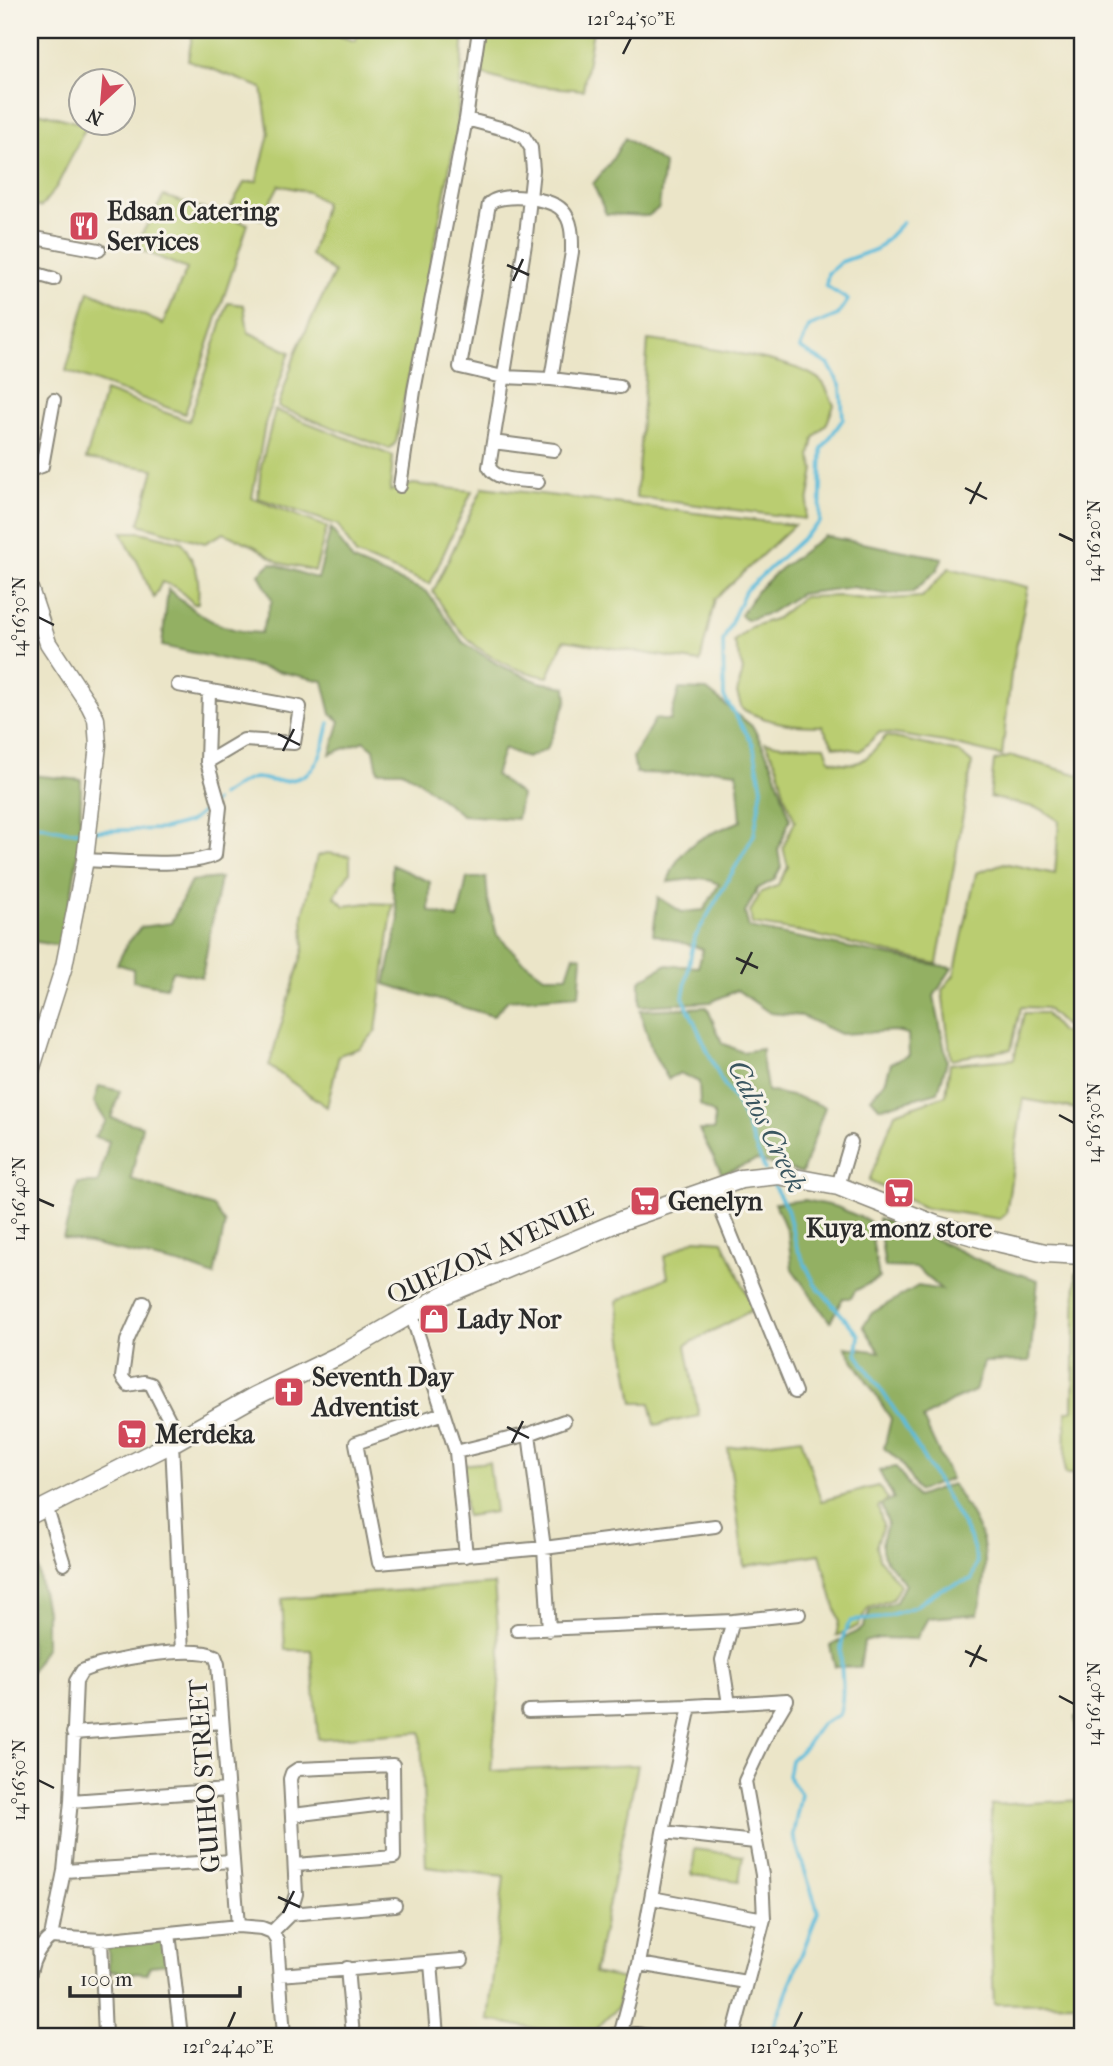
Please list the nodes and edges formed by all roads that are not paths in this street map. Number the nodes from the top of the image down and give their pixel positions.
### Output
1 (479, 30) edge
2 (466, 119) junction
3 (530, 199) junction
4 (30, 237) edge
5 (99, 250) dead end
6 (30, 272) edge
7 (54, 279) dead end
8 (503, 377) junction
9 (551, 379) junction
10 (620, 387) dead end
11 (54, 400) dead end
12 (494, 442) junction
13 (554, 450) dead end
14 (30, 470) edge
15 (538, 482) dead end
16 (400, 486) dead end
17 (30, 589) edge
18 (178, 685) dead end
19 (209, 691) junction
20 (207, 762) junction
21 (85, 860) junction
22 (30, 1074) edge
23 (851, 1142) dead end
24 (838, 1186) junction
25 (712, 1188) junction
26 (1083, 1255) edge
27 (144, 1303) dead end
28 (411, 1312) junction
29 (795, 1392) dead end
30 (443, 1413) junction
31 (564, 1421) dead end
32 (529, 1434) junction
33 (176, 1441) junction
34 (456, 1452) junction
35 (38, 1510) edge
36 (715, 1526) dead end
37 (544, 1548) junction
38 (466, 1556) junction
39 (64, 1564) dead end
40 (799, 1614) dead end
41 (733, 1621) junction
42 (516, 1630) dead end
43 (549, 1630) junction
44 (182, 1652) junction
45 (729, 1704) junction
46 (690, 1706) junction
47 (528, 1711) dead end
48 (222, 1722) junction
49 (73, 1733) junction
50 (228, 1790) junction
51 (71, 1801) junction
52 (392, 1803) junction
53 (293, 1815) junction
54 (663, 1832) junction
55 (755, 1842) junction
56 (233, 1861) junction
57 (296, 1865) junction
58 (64, 1871) junction
59 (652, 1898) junction
60 (395, 1905) dead end
61 (290, 1914) junction
62 (764, 1919) junction
63 (237, 1926) junction
64 (169, 1933) junction
65 (274, 1936) junction
66 (51, 1937) junction
67 (101, 1940) junction
68 (462, 1960) dead end
69 (431, 1963) junction
70 (639, 1964) junction
71 (347, 1968) junction
72 (30, 1973) edge
73 (280, 1975) junction
74 (746, 1982) junction
75 (616, 2034) edge
76 (105, 2036) edge
77 (181, 2036) edge
78 (284, 2036) edge
79 (353, 2036) edge
80 (437, 2036) edge
81 (651, 2036) edge
82 (733, 2036) edge

1 - 2 street
2 - 3 street
2 - 16 street
3 - 8 street
3 - 8 street
3 - 9 street
4 - 5 street
6 - 7 street
8 - 9 street
8 - 12 street
9 - 10 street
11 - 14 street
12 - 13 street
12 - 15 street
17 - 21 street
18 - 19 street
19 - 20 street
19 - 20 street
20 - 21 street
21 - 22 street
23 - 24 street
24 - 25 main road, QUEZON AVENUE
24 - 26 main road, QUEZON AVENUE
25 - 28 main road, QUEZON AVENUE
25 - 29 street
27 - 33 street
28 - 30 street
28 - 33 main road, QUEZON AVENUE
30 - 34 street
30 - 38 street
31 - 32 street
32 - 34 street
32 - 37 street
33 - 35 main road, QUEZON AVENUE
33 - 44 street
34 - 38 street
35 - 39 street
36 - 37 street
37 - 38 street
37 - 43 street
40 - 41 street
41 - 43 street
41 - 45 street
42 - 43 street
44 - 48 street, GUIHO STREET
44 - 49 street
45 - 46 street
45 - 55 street
46 - 47 street
46 - 54 street
48 - 49 street
48 - 50 street, GUIHO STREET
49 - 51 street
50 - 51 street
50 - 56 street, GUIHO STREET
51 - 58 street
52 - 53 street
52 - 53 street
52 - 57 street
53 - 57 street
54 - 55 street
54 - 59 street
55 - 62 street
56 - 58 street
56 - 63 street, GUIHO STREET
57 - 61 street
58 - 66 street
59 - 62 street
59 - 70 street
60 - 61 street
61 - 65 street
62 - 74 street
63 - 64 street
63 - 65 street
64 - 67 street
64 - 77 street
65 - 73 street
66 - 67 street
66 - 72 street
67 - 76 street
68 - 69 street
69 - 71 street
69 - 80 street
70 - 74 street
70 - 75 street
71 - 73 street
71 - 79 street
73 - 78 street
74 - 82 street
75 - 81 street

